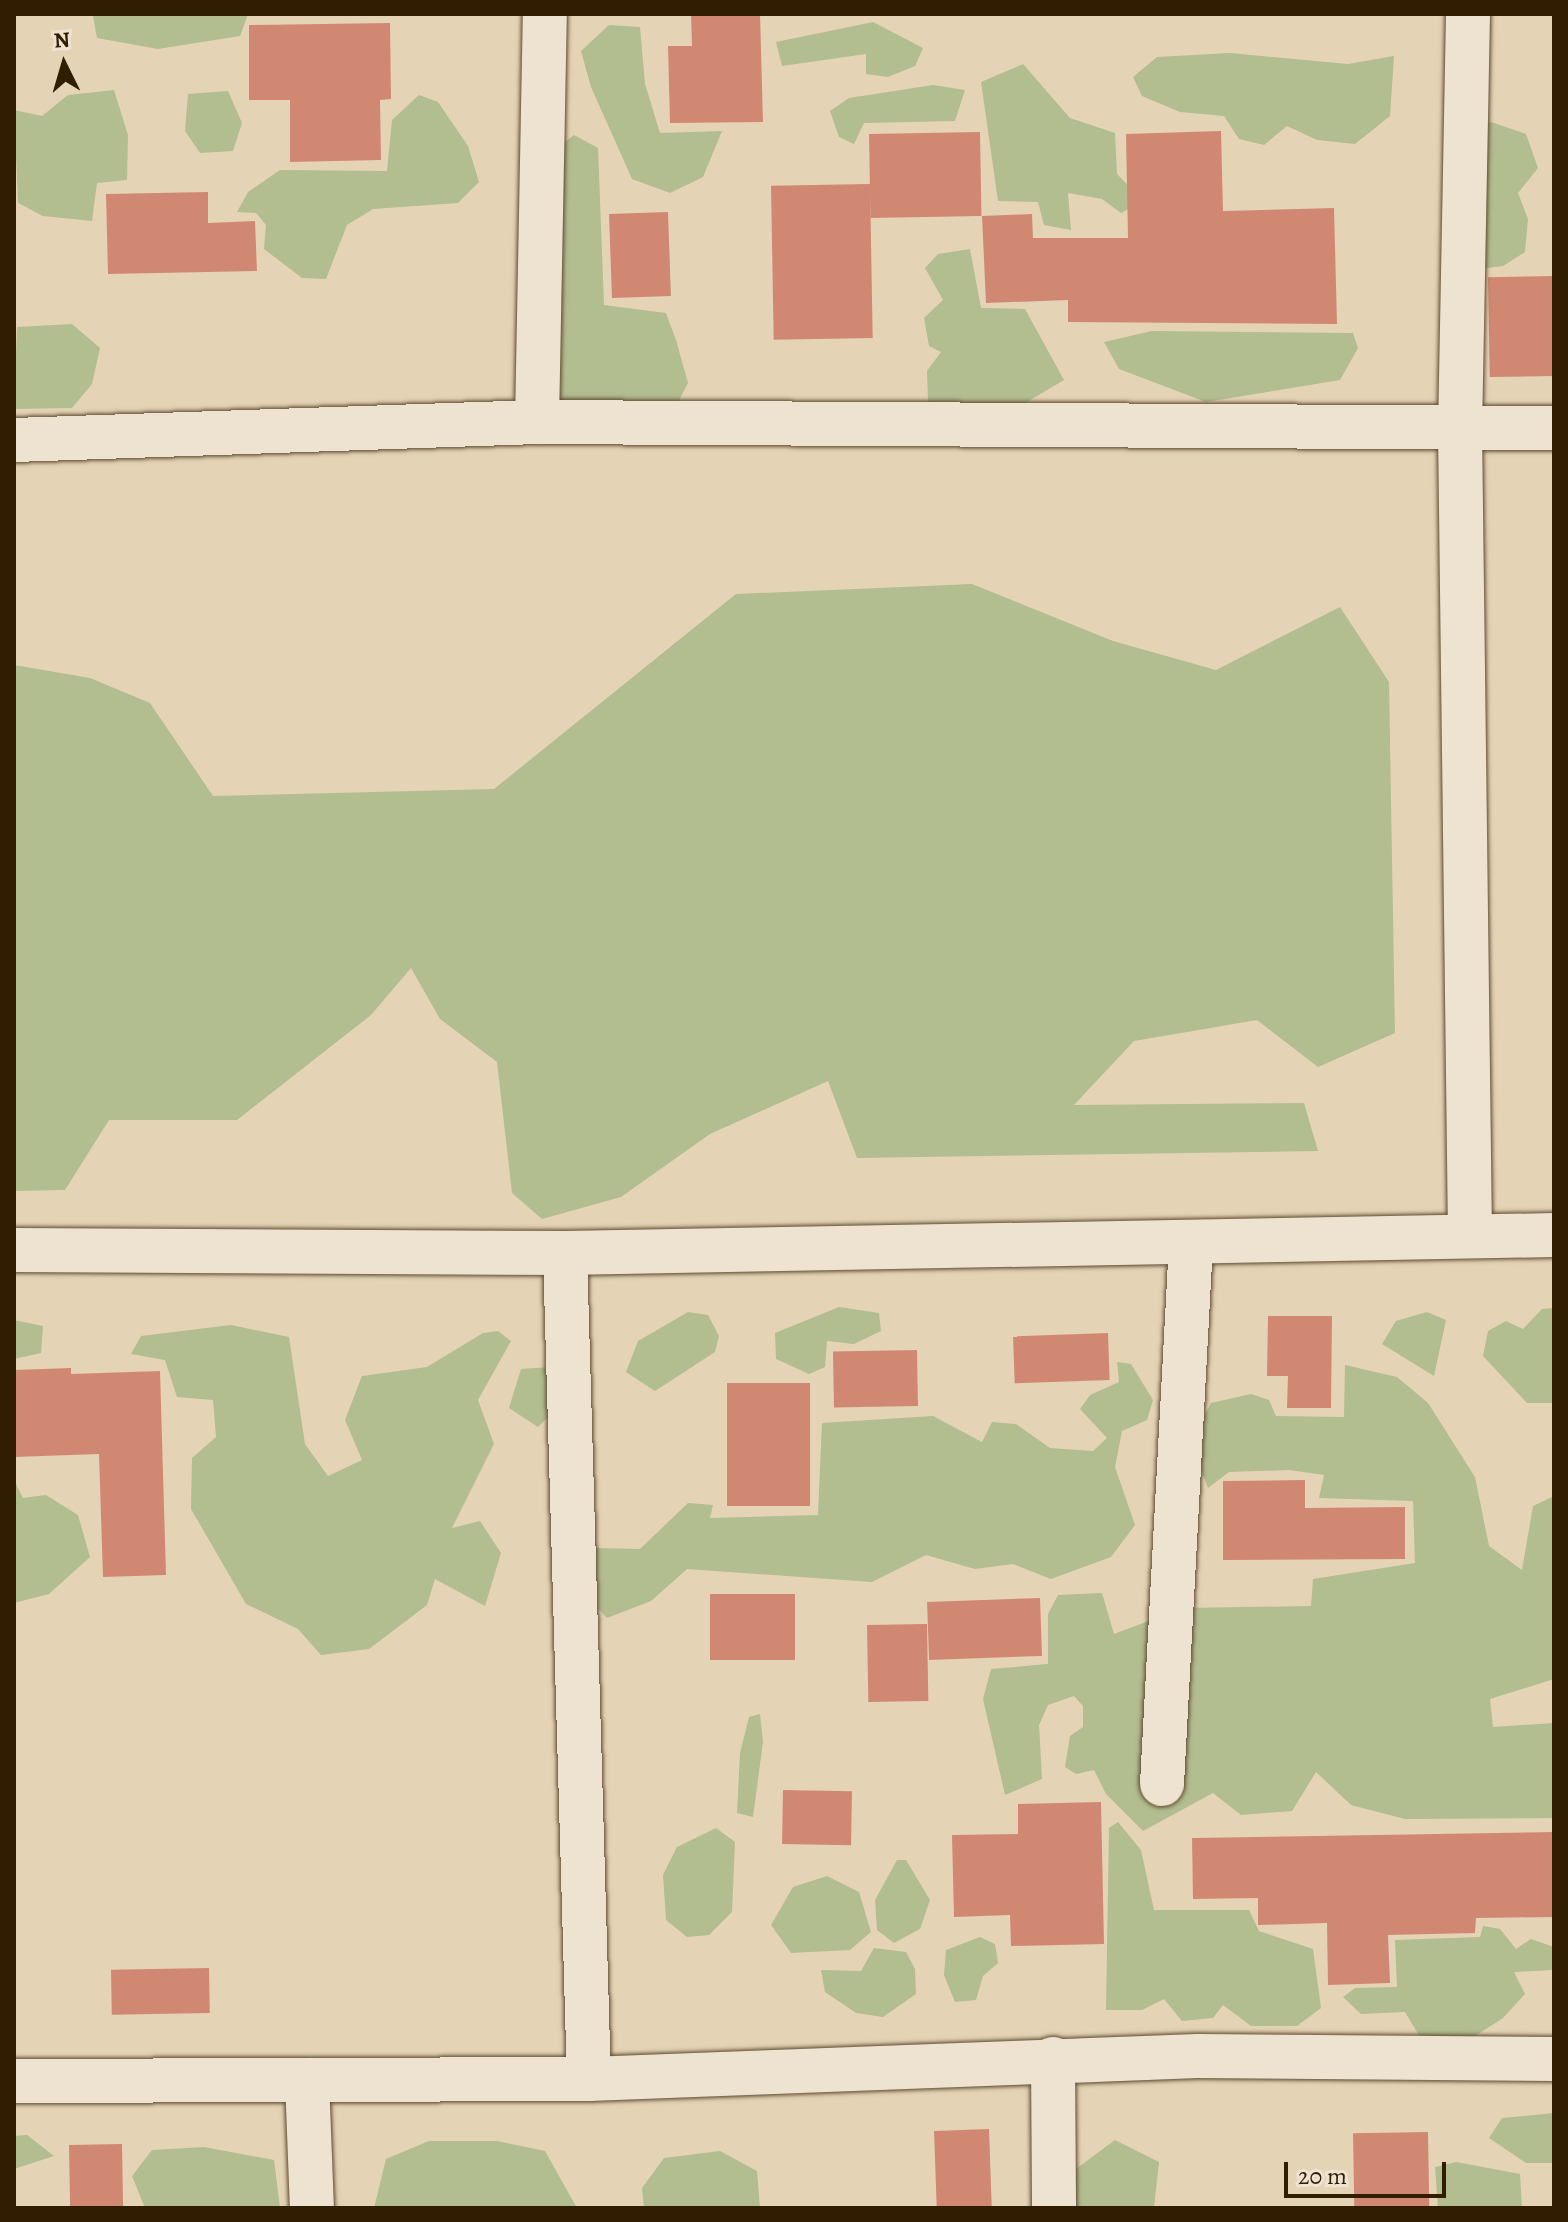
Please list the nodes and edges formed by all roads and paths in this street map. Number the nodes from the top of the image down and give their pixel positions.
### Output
1 (545, 14) edge
2 (1468, 14) edge
3 (537, 422) junction
4 (1554, 428) edge
5 (1460, 429) junction
6 (14, 440) edge
7 (1470, 1233) junction
8 (1554, 1235) edge
9 (1191, 1243) junction
10 (14, 1250) edge
11 (565, 1253) junction
12 (1162, 1784) dead end
13 (1053, 2059) junction
14 (1554, 2059) edge
15 (589, 2079) junction
16 (307, 2080) junction
17 (14, 2081) edge
18 (312, 2208) edge
19 (1054, 2208) edge

1 - 3 street
2 - 5 street
3 - 5 street
3 - 6 street
4 - 5 street
5 - 7 street
7 - 8 street
7 - 9 street
9 - 11 street
9 - 12 street
10 - 11 street
11 - 15 street
13 - 14 street
13 - 15 street
13 - 19 street
15 - 16 street
16 - 17 street
16 - 18 street

